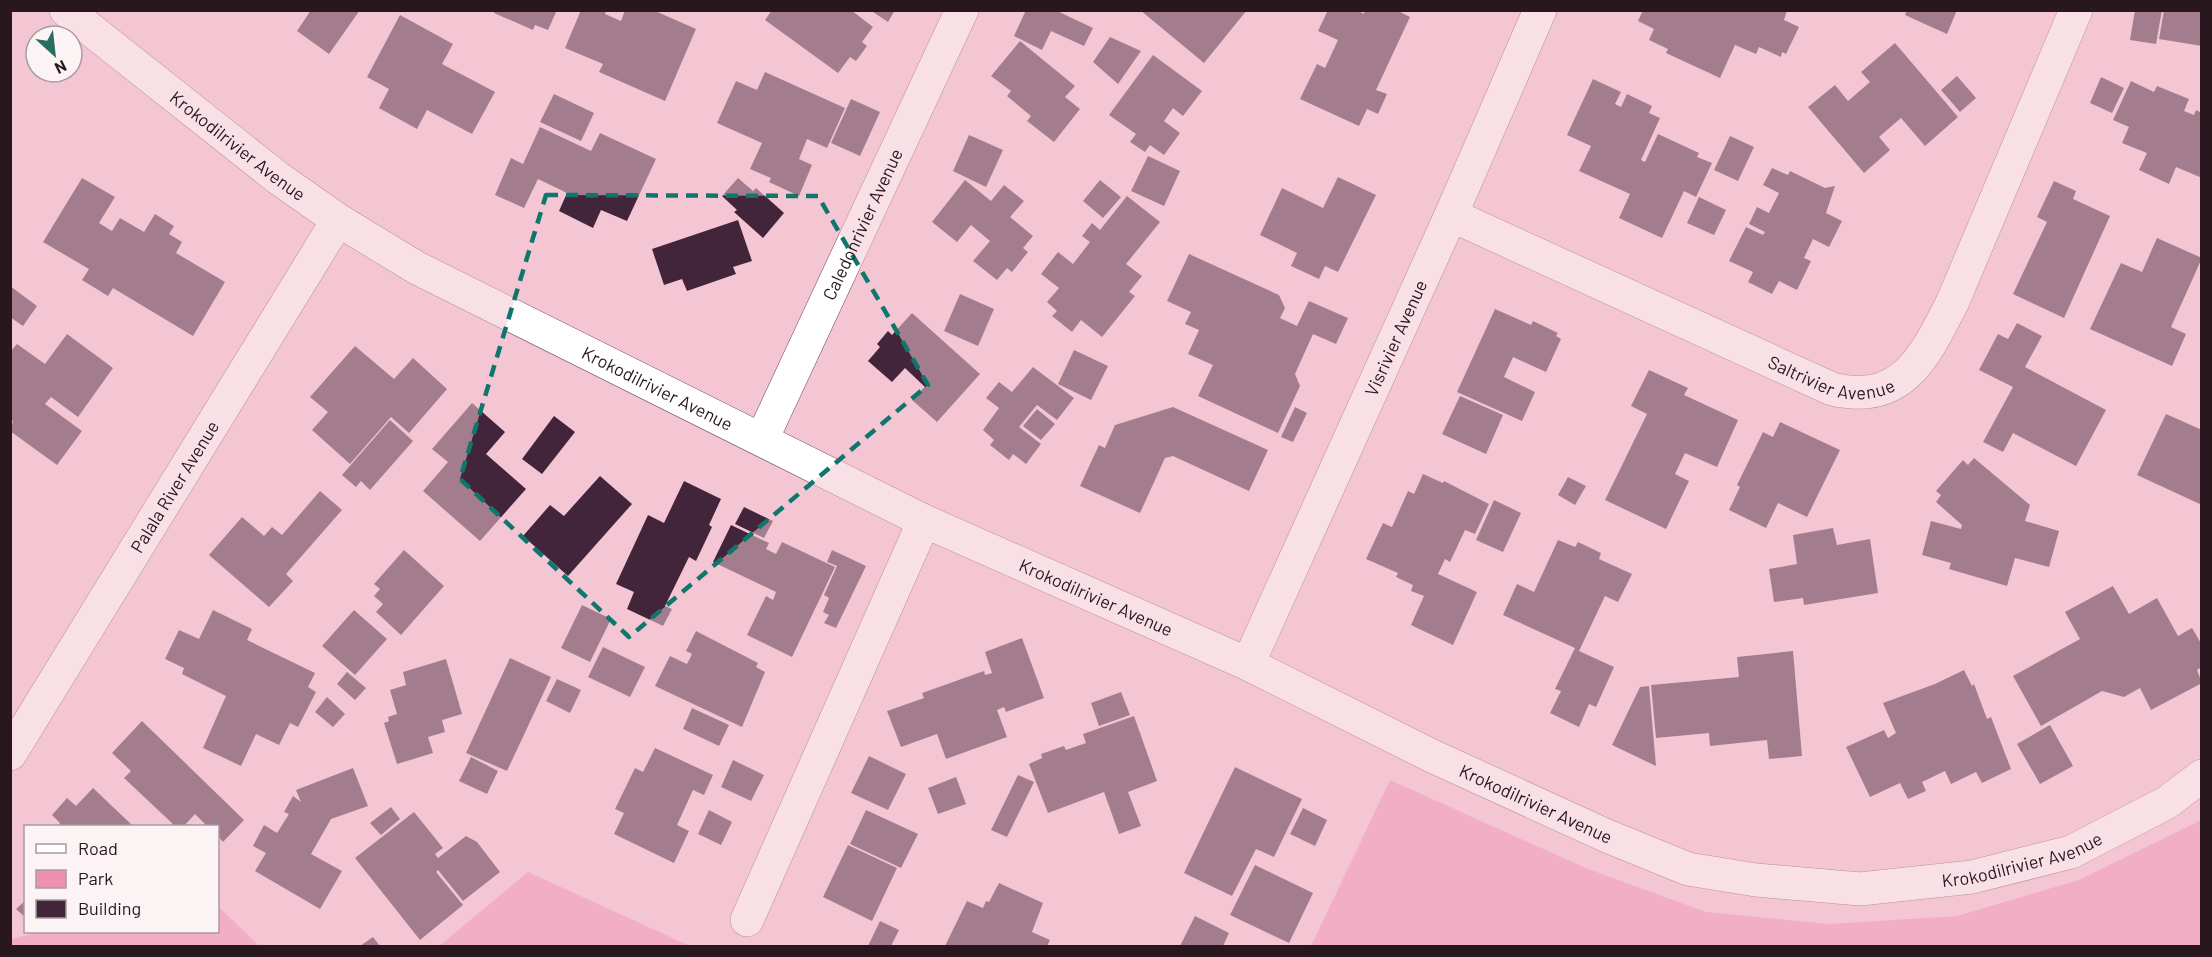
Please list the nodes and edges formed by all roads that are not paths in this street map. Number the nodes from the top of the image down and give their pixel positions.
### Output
1 (66, 10) edge
2 (962, 10) edge
3 (1540, 10) edge
4 (2076, 10) edge
5 (1451, 215) junction
6 (338, 220) junction
7 (762, 440) junction
8 (924, 521) junction
9 (1248, 664) junction
10 (10, 754) edge
11 (2202, 776) edge
12 (747, 920) dead end

1 - 6 street, Krokodilrivier Avenue
2 - 7 street, Caledonrivier Avenue
3 - 5 street, Visrivier Avenue
4 - 5 street, Saltrivier Avenue
5 - 9 street, Visrivier Avenue
6 - 7 street, Krokodilrivier Avenue
6 - 10 street, Palala River Avenue
7 - 8 street, Krokodilrivier Avenue
8 - 9 street, Krokodilrivier Avenue
8 - 12 street
9 - 11 street, Krokodilrivier Avenue

